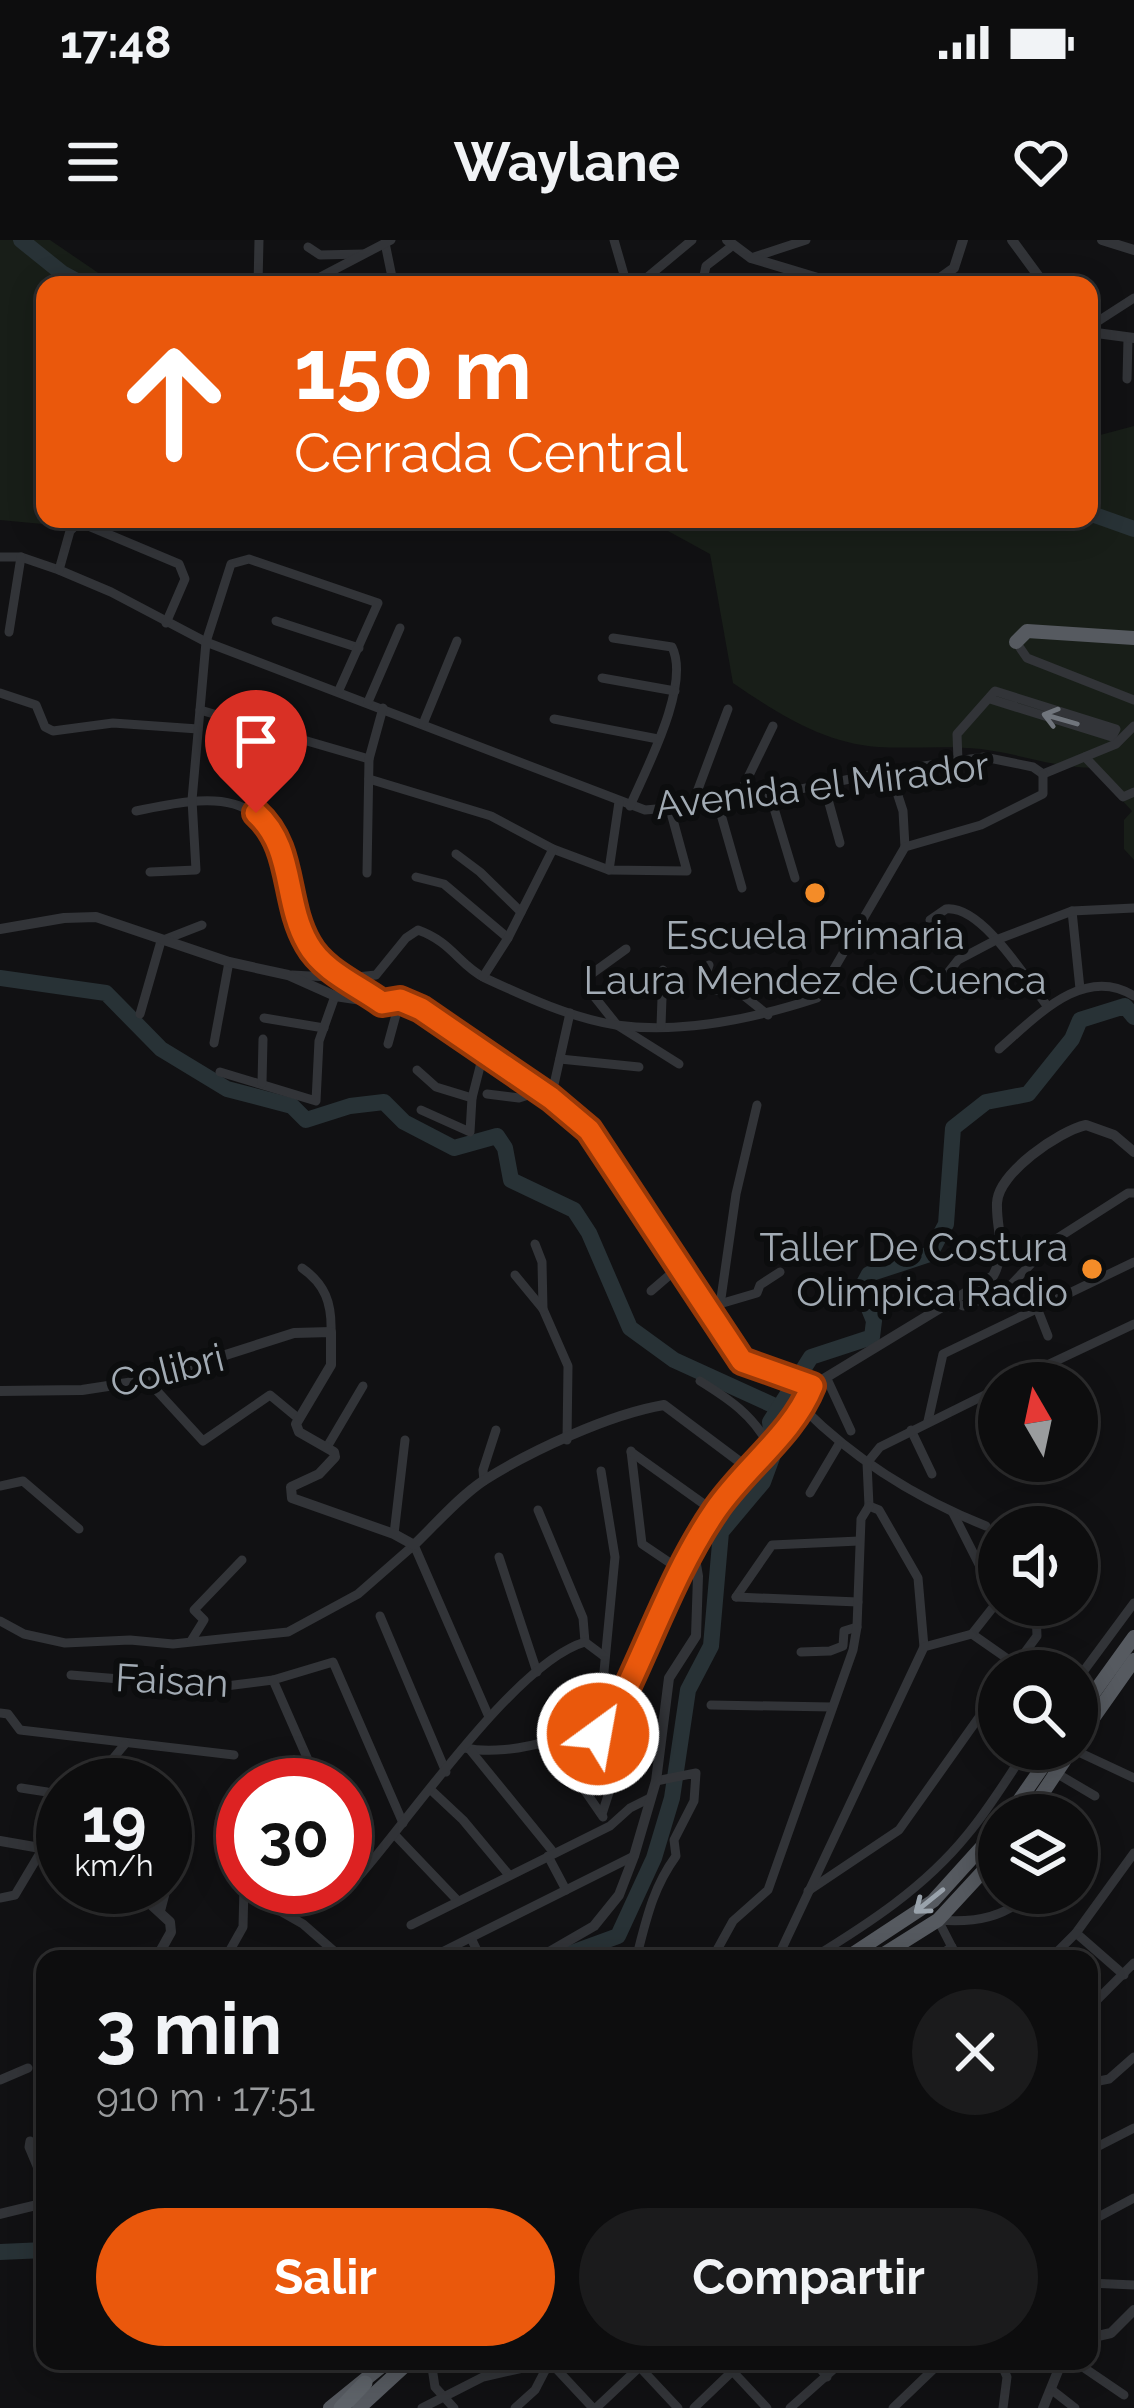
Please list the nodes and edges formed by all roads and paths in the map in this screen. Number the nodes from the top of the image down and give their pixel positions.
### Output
1 (259, 240) edge
2 (614, 240) edge
3 (692, 240) edge
4 (806, 240) edge
5 (963, 240) edge
6 (1012, 240) edge
7 (1103, 240) edge
8 (388, 242) edge
9 (729, 243) edge
10 (308, 247) dead end
11 (1134, 250) edge
12 (368, 254) junction
13 (751, 258) junction
14 (954, 268) junction
15 (258, 276) edge
16 (323, 276) edge
17 (392, 276) edge
18 (624, 276) edge
19 (649, 276) edge
20 (704, 276) edge
21 (811, 276) edge
22 (943, 276) edge
23 (949, 276) edge
24 (1038, 276) edge
25 (1134, 298) edge
26 (1098, 324) edge
27 (1098, 332) edge
28 (1131, 338) edge
29 (1127, 379) dead end
30 (73, 528) edge
31 (95, 528) edge
32 (0, 557) edge
33 (21, 557) junction
34 (59, 570) junction
35 (276, 621) dead end
36 (166, 623) junction
37 (400, 628) dead end
38 (9, 632) dead end
39 (614, 638) dead end
40 (1134, 638) edge
41 (457, 641) dead end
42 (206, 642) junction
43 (1016, 642) joint
44 (359, 648) junction
45 (602, 678) dead end
46 (339, 690) junction
47 (0, 692) edge
48 (675, 692) junction
49 (990, 699) junction
50 (1134, 700) edge
51 (368, 702) junction
52 (383, 708) junction
53 (728, 709) dead end
54 (200, 710) junction
55 (554, 718) dead end
56 (423, 724) junction
57 (773, 726) dead end
58 (1134, 726) edge
59 (198, 729) junction
60 (658, 739) junction
61 (1085, 757) junction
62 (369, 759) junction
63 (958, 760) junction
64 (890, 770) junction
65 (1043, 774) junction
66 (369, 779) junction
67 (824, 785) junction
68 (1134, 792) edge
69 (770, 795) junction
70 (192, 800) junction
71 (736, 802) junction
72 (625, 804) junction
73 (718, 805) junction
74 (691, 808) junction
75 (670, 809) junction
76 (136, 812) dead end
77 (840, 843) dead end
78 (905, 847) junction
79 (553, 848) junction
80 (456, 854) dead end
81 (609, 870) junction
82 (150, 872) dead end
83 (367, 873) dead end
84 (416, 877) dead end
85 (795, 878) dead end
86 (742, 888) dead end
87 (1134, 908) edge
88 (1072, 911) junction
89 (521, 912) junction
90 (930, 920) dead end
91 (202, 925) dead end
92 (0, 929) edge
93 (508, 938) junction
94 (996, 940) junction
95 (161, 941) junction
96 (626, 949) dead end
97 (229, 962) junction
98 (710, 965) dead end
99 (663, 970) dead end
100 (288, 975) junction
101 (483, 977) junction
102 (347, 978) junction
103 (939, 985) dead end
104 (1080, 989) junction
105 (335, 996) junction
106 (1134, 996) edge
107 (400, 1000) junction
108 (382, 1003) junction
109 (1048, 1007) junction
110 (570, 1013) junction
111 (140, 1014) dead end
112 (768, 1015) junction
113 (264, 1018) dead end
114 (617, 1025) junction
115 (661, 1026) junction
116 (324, 1028) junction
117 (263, 1039) dead end
118 (214, 1043) dead end
119 (388, 1044) dead end
120 (998, 1049) dead end
121 (484, 1052) junction
122 (560, 1059) junction
123 (680, 1064) dead end
124 (639, 1067) dead end
125 (417, 1070) dead end
126 (220, 1072) dead end
127 (262, 1083) junction
128 (487, 1094) dead end
129 (546, 1094) junction
130 (472, 1097) junction
131 (757, 1105) dead end
132 (421, 1110) dead end
133 (1134, 1152) edge
134 (1134, 1193) edge
135 (536, 1244) dead end
136 (1134, 1262) edge
137 (680, 1266) junction
138 (302, 1268) dead end
139 (780, 1272) dead end
140 (514, 1275) dead end
141 (650, 1291) dead end
142 (954, 1302) junction
143 (723, 1303) junction
144 (1037, 1308) junction
145 (542, 1309) junction
146 (1134, 1324) edge
147 (717, 1326) junction
148 (332, 1332) junction
149 (1048, 1336) dead end
150 (1053, 1362) edge
151 (827, 1378) junction
152 (147, 1380) junction
153 (700, 1381) dead end
154 (363, 1386) dead end
155 (812, 1386) junction
156 (0, 1391) edge
157 (978, 1398) edge
158 (803, 1408) junction
159 (299, 1418) junction
160 (928, 1421) junction
161 (496, 1430) dead end
162 (910, 1430) junction
163 (851, 1431) dead end
164 (405, 1440) dead end
165 (567, 1440) junction
166 (839, 1444) junction
167 (769, 1446) junction
168 (327, 1448) junction
169 (867, 1463) junction
170 (748, 1468) junction
171 (601, 1471) dead end
172 (932, 1474) dead end
173 (484, 1481) junction
174 (0, 1486) edge
175 (810, 1492) dead end
176 (869, 1506) junction
177 (538, 1510) dead end
178 (715, 1511) junction
179 (953, 1513) junction
180 (978, 1523) edge
181 (79, 1529) dead end
182 (394, 1534) junction
183 (859, 1541) junction
184 (414, 1545) junction
185 (693, 1547) junction
186 (499, 1557) dead end
187 (242, 1560) dead end
188 (978, 1562) edge
189 (680, 1569) junction
190 (858, 1602) junction
191 (1134, 1603) edge
192 (380, 1616) dead end
193 (0, 1621) edge
194 (978, 1626) edge
195 (857, 1627) junction
196 (972, 1634) junction
197 (1134, 1637) edge
198 (190, 1641) junction
199 (585, 1642) junction
200 (924, 1647) junction
201 (993, 1650) edge
202 (801, 1652) dead end
203 (1098, 1652) edge
204 (605, 1657) junction
205 (1134, 1660) edge
206 (537, 1672) junction
207 (71, 1675) dead end
208 (273, 1680) junction
209 (1098, 1684) edge
210 (711, 1705) dead end
211 (832, 1707) junction
212 (1098, 1711) edge
213 (0, 1713) edge
214 (489, 1717) junction
215 (978, 1718) edge
216 (599, 1720) junction
217 (550, 1740) junction
218 (124, 1744) junction
219 (468, 1749) junction
220 (234, 1755) dead end
221 (113, 1758) edge
222 (307, 1758) edge
223 (1098, 1761) edge
224 (1013, 1770) edge
225 (1059, 1770) edge
226 (446, 1772) junction
227 (1057, 1773) junction
228 (1134, 1778) edge
229 (662, 1781) junction
230 (21, 1788) dead end
231 (36, 1790) edge
232 (431, 1790) junction
233 (1042, 1794) edge
234 (1092, 1794) edge
235 (650, 1798) junction
236 (602, 1814) junction
237 (404, 1823) junction
238 (610, 1826) junction
239 (395, 1835) junction
240 (0, 1840) edge
241 (36, 1847) edge
242 (978, 1851) edge
243 (551, 1854) junction
244 (634, 1856) junction
245 (1133, 1858) edge
246 (36, 1860) edge
247 (372, 1861) edge
248 (509, 1875) junction
249 (978, 1877) edge
250 (566, 1890) junction
251 (807, 1892) junction
252 (0, 1898) edge
253 (458, 1901) junction
254 (164, 1914) edge
255 (243, 1914) edge
256 (286, 1914) edge
257 (995, 1914) edge
258 (938, 1920) junction
259 (411, 1925) dead end
260 (1076, 1934) junction
261 (471, 1938) junction
262 (161, 1950) edge
263 (229, 1950) edge
264 (333, 1950) edge
265 (446, 1950) edge
266 (477, 1950) edge
267 (553, 1950) edge
268 (638, 1950) edge
269 (717, 1950) edge
270 (781, 1950) edge
271 (825, 1950) edge
272 (857, 1950) edge
273 (890, 1950) edge
274 (955, 1950) edge
275 (1059, 1950) edge
276 (1095, 1950) edge
277 (1098, 1953) edge
278 (1134, 1963) edge
279 (1124, 1975) junction
280 (1098, 2000) edge
281 (1134, 2056) edge
282 (28, 2068) dead end
283 (0, 2080) edge
284 (1098, 2081) edge
285 (1134, 2128) edge
286 (30, 2141) dead end
287 (1098, 2146) edge
288 (36, 2164) edge
289 (1134, 2198) edge
290 (36, 2206) edge
291 (0, 2214) edge
292 (1098, 2217) edge
293 (1098, 2283) edge
294 (1134, 2285) edge
295 (1134, 2310) edge
296 (1098, 2336) edge
297 (379, 2370) edge
298 (400, 2370) edge
299 (432, 2370) edge
300 (512, 2370) edge
301 (545, 2370) edge
302 (558, 2370) edge
303 (633, 2370) edge
304 (646, 2370) edge
305 (821, 2370) edge
306 (834, 2370) edge
307 (933, 2370) edge
308 (1003, 2370) edge
309 (1059, 2370) edge
310 (1087, 2370) edge
311 (732, 2371) joint
312 (827, 2377) junction
313 (365, 2383) junction
314 (1052, 2390) junction
315 (444, 2395) junction
316 (1124, 2395) dead end
317 (330, 2408) edge
318 (341, 2408) edge
319 (359, 2408) edge
320 (422, 2408) edge
321 (454, 2408) edge
322 (515, 2408) edge
323 (594, 2408) edge
324 (677, 2408) edge
325 (694, 2408) edge
326 (767, 2408) edge
327 (790, 2408) edge
328 (893, 2408) edge
329 (1003, 2408) edge
330 (1043, 2408) edge
331 (1075, 2408) edge

1 - 15 street
2 - 18 street
3 - 19 street
4 - 13 street
5 - 14 street
6 - 24 street
7 - 11 street
8 - 12 street
8 - 17 street
9 - 13 street
9 - 20 street
10 - 12 street
12 - 16 street
13 - 21 street
14 - 22 street
14 - 23 street
25 - 26 street
27 - 28 street
28 - 29 street
30 - 34 street
31 - 36 street
32 - 33 street, Avenida el Mirador
33 - 34 street, Avenida el Mirador
33 - 38 street
34 - 36 street, Avenida el Mirador
35 - 44 street
36 - 42 street, Avenida el Mirador
37 - 51 street
39 - 48 street
40 - 43 highway
41 - 56 street
42 - 44 street
42 - 46 street, Avenida el Mirador
42 - 54 street
43 - 50 street
44 - 46 street
45 - 48 street
46 - 51 street, Avenida el Mirador
47 - 59 street
48 - 60 street
49 -> 49 street
49 - 63 street
51 - 52 street, Avenida el Mirador
52 - 56 street, Avenida el Mirador
52 - 62 street
53 - 74 street
54 - 59 street
54 - 62 street
55 - 60 street
56 - 72 street, Avenida el Mirador
57 - 71 street
58 - 61 street
59 - 70 street
60 - 72 street
61 - 65 street
61 - 68 street
62 - 66 street
63 - 64 street, Avenida el Mirador
63 - 65 street, Avenida el Mirador
64 - 67 street, Avenida el Mirador
64 - 78 street
65 - 78 street
66 - 79 street
66 - 83 street
67 - 69 street, Avenida el Mirador
67 - 77 street
69 - 71 street, Avenida el Mirador
69 - 85 street
70 - 76 street
70 - 82 street
70 - 102 street
71 - 73 street, Avenida el Mirador
72 - 75 street, Avenida el Mirador
72 - 81 street
73 - 74 street, Avenida el Mirador
73 - 86 street
74 - 75 street, Avenida el Mirador
75 - 81 street
78 - 112 street
79 - 81 street
79 - 89 street
80 - 89 street
84 - 93 street
87 - 88 street
88 - 94 street
88 - 104 street
89 - 93 street
90 - 94 street
91 - 95 street
92 - 95 street
93 - 101 street
94 - 103 street
94 - 109 street
95 - 97 street
95 - 111 street
96 - 114 street
97 - 100 street
97 - 118 street
98 - 112 street
99 - 115 street
100 - 102 street
100 - 105 street
101 - 102 street
101 - 110 street
102 - 108 street
104 - 106 street
104 - 109 street
105 - 108 street
105 - 116 street
107 - 108 street
107 - 119 street
107 - 121 street
109 - 120 street
110 - 114 street
110 - 122 street
112 - 115 street
113 - 116 street
114 - 115 street
114 - 123 street
116 - 127 street
117 - 127 street
121 - 129 street
121 - 130 street
122 - 124 street
122 - 129 street
125 - 130 street
126 - 127 street
128 - 129 street
129 - 137 street
130 - 132 street
131 - 143 street
133 - 142 street
134 - 142 street
135 - 145 street
136 - 144 street
137 - 141 street
137 - 147 street
138 - 148 street
139 - 143 street
140 - 145 street
142 - 151 street
143 - 147 street
144 - 149 street
144 - 160 street
145 - 165 street
146 - 150 street
147 - 155 street
148 - 152 street, Colibri
148 - 159 street
151 - 155 street
151 - 163 street
152 - 156 street, Colibri
152 - 159 street
153 - 167 street
154 - 168 street
155 - 158 street
157 - 160 street
158 - 166 street
158 - 167 street
159 - 168 street
160 - 162 street
161 - 173 street
162 - 169 street
162 - 172 street
164 - 182 street
165 - 170 street
165 - 173 street
166 - 169 street
166 - 175 street
167 - 170 street
168 - 182 street
169 - 176 street
169 - 179 street
170 - 178 street
171 - 204 street
173 - 184 street
174 - 181 street
176 - 183 street
176 - 200 street
177 - 199 street
178 - 185 street
178 - 189 street
179 - 180 street
179 - 188 street
182 - 184 street
183 - 190 street
183 - 190 street
184 - 198 street
184 - 214 street
185 - 189 street
185 - 229 street
186 - 206 street
187 - 198 street
189 - 216 street
190 - 195 street
191 - 203 street
192 - 226 street
193 - 198 street
194 - 196 street
195 - 202 street
195 - 211 street
196 - 200 street
196 - 201 street
197 - 209 highway
199 - 204 street
199 - 206 street
200 - 251 street
204 - 216 street
205 - 212 highway
206 - 214 street
207 - 208 street, Faisan
208 - 222 street
208 - 237 street, Faisan
210 - 211 street
211 - 269 street
213 - 218 street
214 - 219 street
215 - 251 street
216 - 217 street
216 - 236 street
217 - 219 street
217 - 236 street
218 - 220 street
218 - 221 street
219 - 226 street
219 - 243 street
223 - 228 street
224 - 271 street
225 - 227 highway
226 - 232 street
227 - 233 highway
227 - 234 street
229 - 235 street
229 - 268 street
230 - 231 street
232 - 237 street
232 - 248 street
235 - 238 street
235 - 244 street
236 - 238 street
237 - 239 street
238 - 243 street
239 - 247 street
239 - 253 street
240 - 241 street
242 -> 272 highway
243 - 248 street
243 - 250 street
244 - 250 street
244 - 267 street
245 - 260 street
246 - 252 street
248 - 253 street
249 - 258 highway
250 - 261 street
251 - 270 street
253 - 259 street
254 - 262 street
255 - 263 street
256 - 264 street
257 - 258 street
258 - 273 highway
258 - 274 street
260 - 275 street
260 - 276 street
261 - 265 street
261 - 266 street
277 - 279 street
278 - 279 street
279 - 280 street
281 - 284 street
282 - 283 street
285 - 287 street
286 - 288 street
289 - 292 street
290 - 291 street
293 - 294 street
295 - 296 street
297 - 313 highway
298 - 319 highway
299 - 315 street
300 - 315 street
301 - 322 street
302 - 323 street
303 - 323 street
304 - 324 street
305 - 312 street
306 - 312 street
307 - 328 street
308 - 329 street
309 - 314 street
310 - 316 street
311 - 325 street
311 - 326 street
312 - 327 street
313 - 317 highway
313 - 318 highway
314 - 330 street
314 - 331 street
315 - 320 street
315 - 321 street

